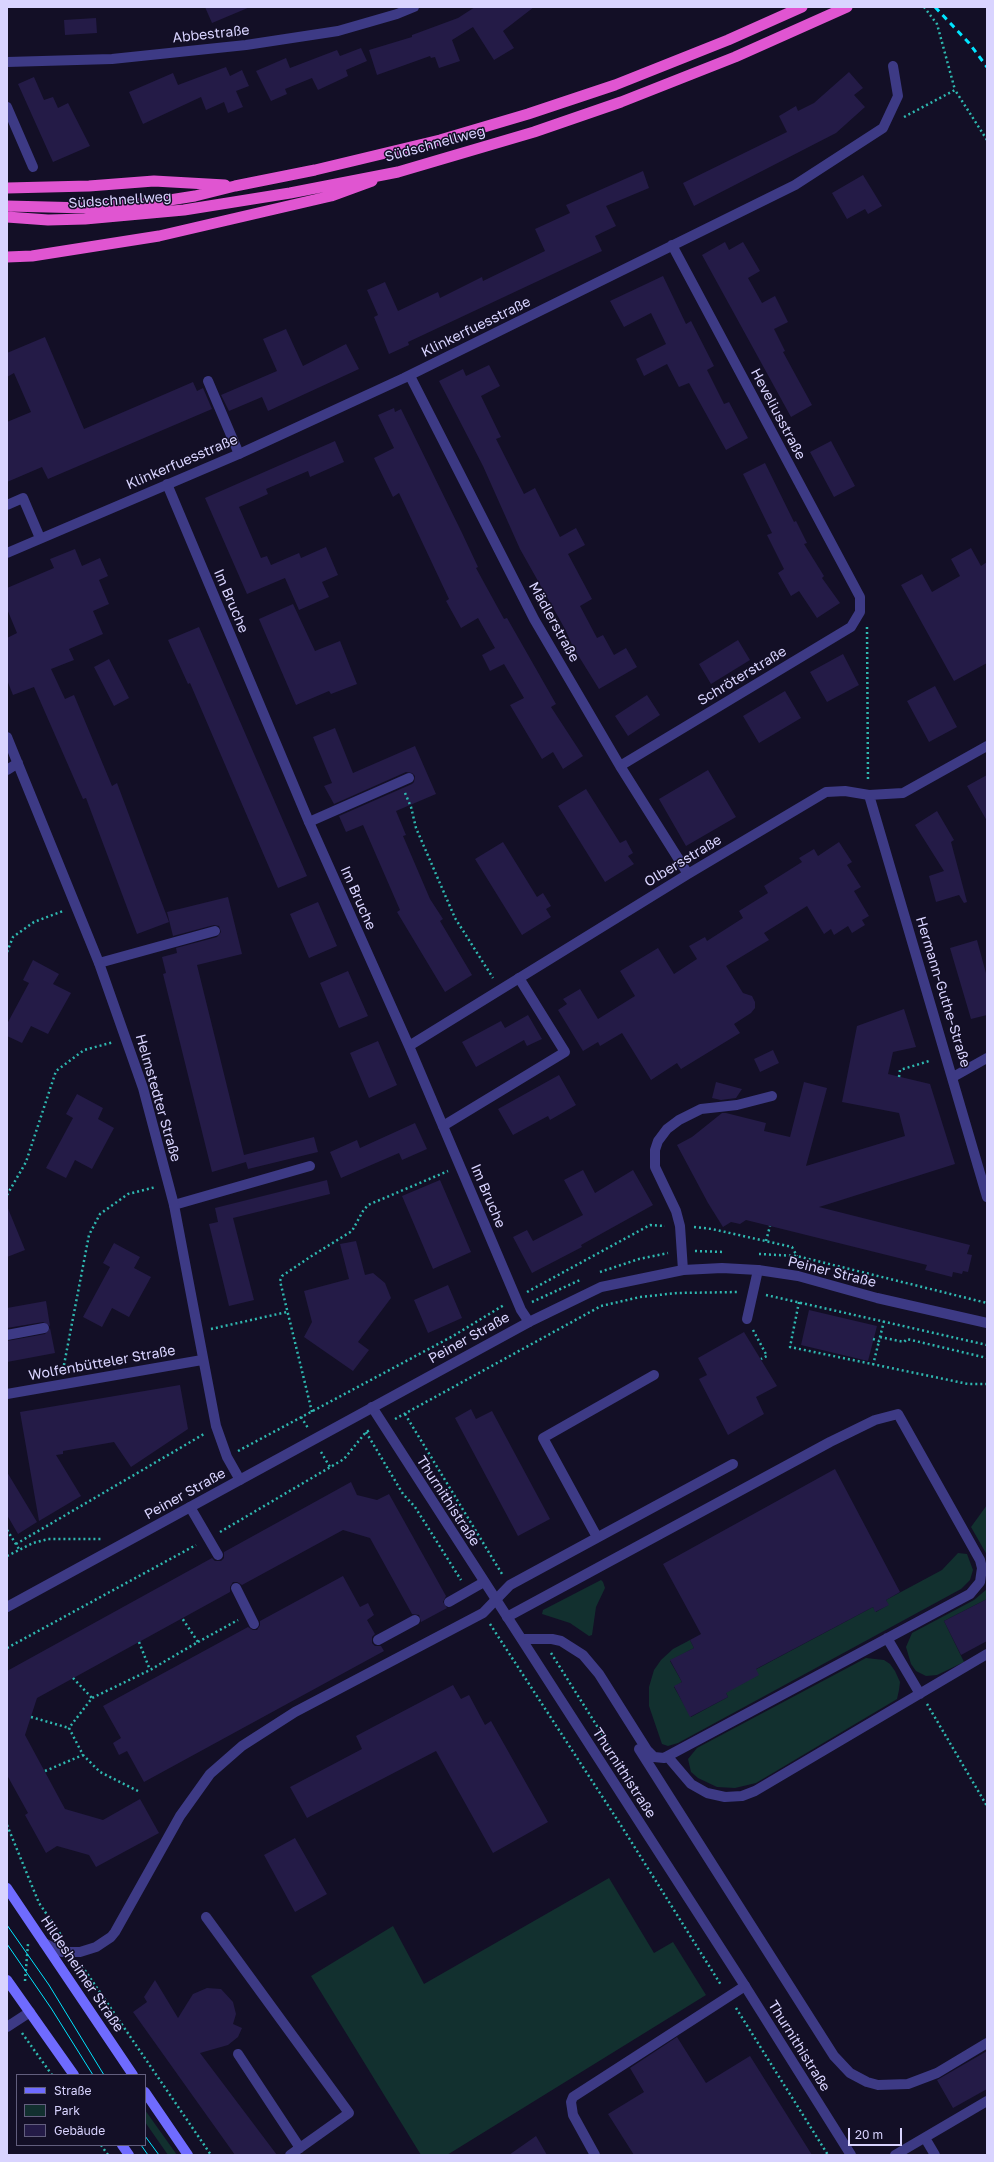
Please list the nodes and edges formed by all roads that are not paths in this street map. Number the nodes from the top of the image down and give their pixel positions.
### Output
1 (414, 7) edge
2 (802, 7) edge
3 (846, 7) edge
4 (7, 62) edge
5 (892, 66) dead end
6 (7, 107) edge
7 (33, 168) dead end
8 (398, 172) junction
9 (236, 186) junction
10 (7, 188) edge
11 (8, 212) edge
12 (672, 245) junction
13 (7, 257) edge
14 (410, 376) junction
15 (208, 380) dead end
16 (239, 454) junction
17 (166, 484) junction
18 (7, 505) edge
19 (40, 538) junction
20 (7, 553) edge
21 (860, 597) joint
22 (7, 736) edge
23 (987, 746) edge
24 (18, 762) junction
25 (620, 766) junction
26 (7, 770) edge
27 (404, 780) road end
28 (869, 795) junction
29 (309, 822) junction
30 (688, 874) junction
31 (215, 931) dead end
32 (99, 962) junction
33 (519, 978) junction
34 (409, 1046) junction
35 (987, 1058) edge
36 (953, 1077) junction
37 (772, 1096) dead end
38 (443, 1126) junction
39 (310, 1166) dead end
40 (987, 1197) edge
41 (174, 1205) junction
42 (683, 1270) junction
43 (758, 1270) junction
44 (747, 1319) road end
45 (529, 1322) junction
46 (987, 1322) edge
47 (44, 1328) dead end
48 (7, 1335) edge
49 (202, 1360) junction
50 (654, 1375) dead end
51 (7, 1394) edge
52 (372, 1407) junction
53 (733, 1464) dead end
54 (240, 1480) junction
55 (190, 1507) junction
56 (598, 1537) junction
57 (218, 1555) dead end
58 (484, 1582) junction
59 (236, 1588) dead end
60 (496, 1600) junction
61 (449, 1602) dead end
62 (7, 1607) edge
63 (507, 1617) junction
64 (415, 1620) dead end
65 (254, 1624) dead end
66 (887, 1638) junction
67 (522, 1639) junction
68 (378, 1640) dead end
69 (987, 1654) edge
70 (920, 1694) junction
71 (623, 1712) junction
72 (668, 1757) junction
73 (7, 1888) edge
74 (206, 1917) dead end
75 (41, 1939) junction
76 (7, 1980) edge
77 (745, 1986) junction
78 (30, 2012) junction
79 (11, 2025) edge
80 (987, 2043) edge
81 (238, 2054) dead end
82 (73, 2074) edge
83 (132, 2074) edge
84 (146, 2093) edge
85 (987, 2101) edge
86 (925, 2138) junction
87 (123, 2146) edge
88 (300, 2148) junction
89 (130, 2155) edge
90 (188, 2155) edge
91 (290, 2155) edge
92 (595, 2155) edge
93 (851, 2155) edge
94 (895, 2155) edge
95 (935, 2155) edge

1 - 4 street, Abbestraße
2 - 9 highway, Südschnellweg
3 - 8 highway, Südschnellweg
5 - 12 street, Klinkerfuesstraße
6 - 7 street
8 - 11 highway, Südschnellweg
8 - 13 highway
9 - 10 highway
9 - 11 highway, Südschnellweg
12 - 14 street, Klinkerfuesstraße
12 - 21 street, Heveliusstraße
14 - 16 street, Klinkerfuesstraße
14 - 25 street, Mädlerstraße
15 - 16 street
16 - 17 street, Klinkerfuesstraße
17 - 19 street, Klinkerfuesstraße
17 - 29 street, Im Bruche
18 - 19 street
19 - 20 street, Klinkerfuesstraße
21 - 25 street, Schröterstraße
22 - 24 street, Helmstedter Straße
23 - 28 street, Olbersstraße
24 - 26 street
24 - 32 street, Helmstedter Straße
25 - 30 street, Mädlerstraße
27 - 29 street
28 - 30 street, Olbersstraße
28 - 36 street, Hermann-Guthe-Straße
29 - 34 street, Im Bruche
30 - 33 street, Olbersstraße
31 - 32 street
32 - 41 street, Helmstedter Straße
33 - 34 street, Olbersstraße
33 - 38 street
34 - 38 street, Im Bruche
35 - 36 street
36 - 40 street, Hermann-Guthe-Straße
37 - 42 street
38 - 45 street, Im Bruche
39 - 41 street
41 - 49 street, Helmstedter Straße
42 - 43 street, Peiner Straße
42 - 45 street, Peiner Straße
43 - 44 street
43 - 46 street, Peiner Straße
45 - 52 street, Peiner Straße
47 - 48 street
49 - 51 street, Wolfenbütteler Straße
49 - 54 street, Helmstedter Straße
50 - 56 street
52 - 54 street, Peiner Straße
52 - 58 street, Thurnithistraße
53 - 56 street
54 - 55 street, Peiner Straße
55 - 57 street
55 - 62 street, Peiner Straße
56 - 60 street
58 - 60 street, Thurnithistraße
58 - 61 street
59 - 65 street
60 - 63 street, Thurnithistraße
60 - 75 street
63 - 66 street
63 - 67 street, Thurnithistraße
64 - 68 street
66 - 70 street
66 - 72 street
67 - 71 street
67 - 77 street, Thurnithistraße
69 - 70 street
70 - 72 street
71 - 72 street
71 - 80 street
73 - 75 main road, Hildesheimer Straße
74 - 88 street
75 - 83 main road, Hildesheimer Straße
76 - 78 main road
77 - 92 street
77 - 93 street, Thurnithistraße
78 - 79 street
78 - 82 main road
81 - 88 street
84 - 90 main road
85 - 86 street
86 - 94 street
86 - 95 street
87 - 89 main road
88 - 91 street

